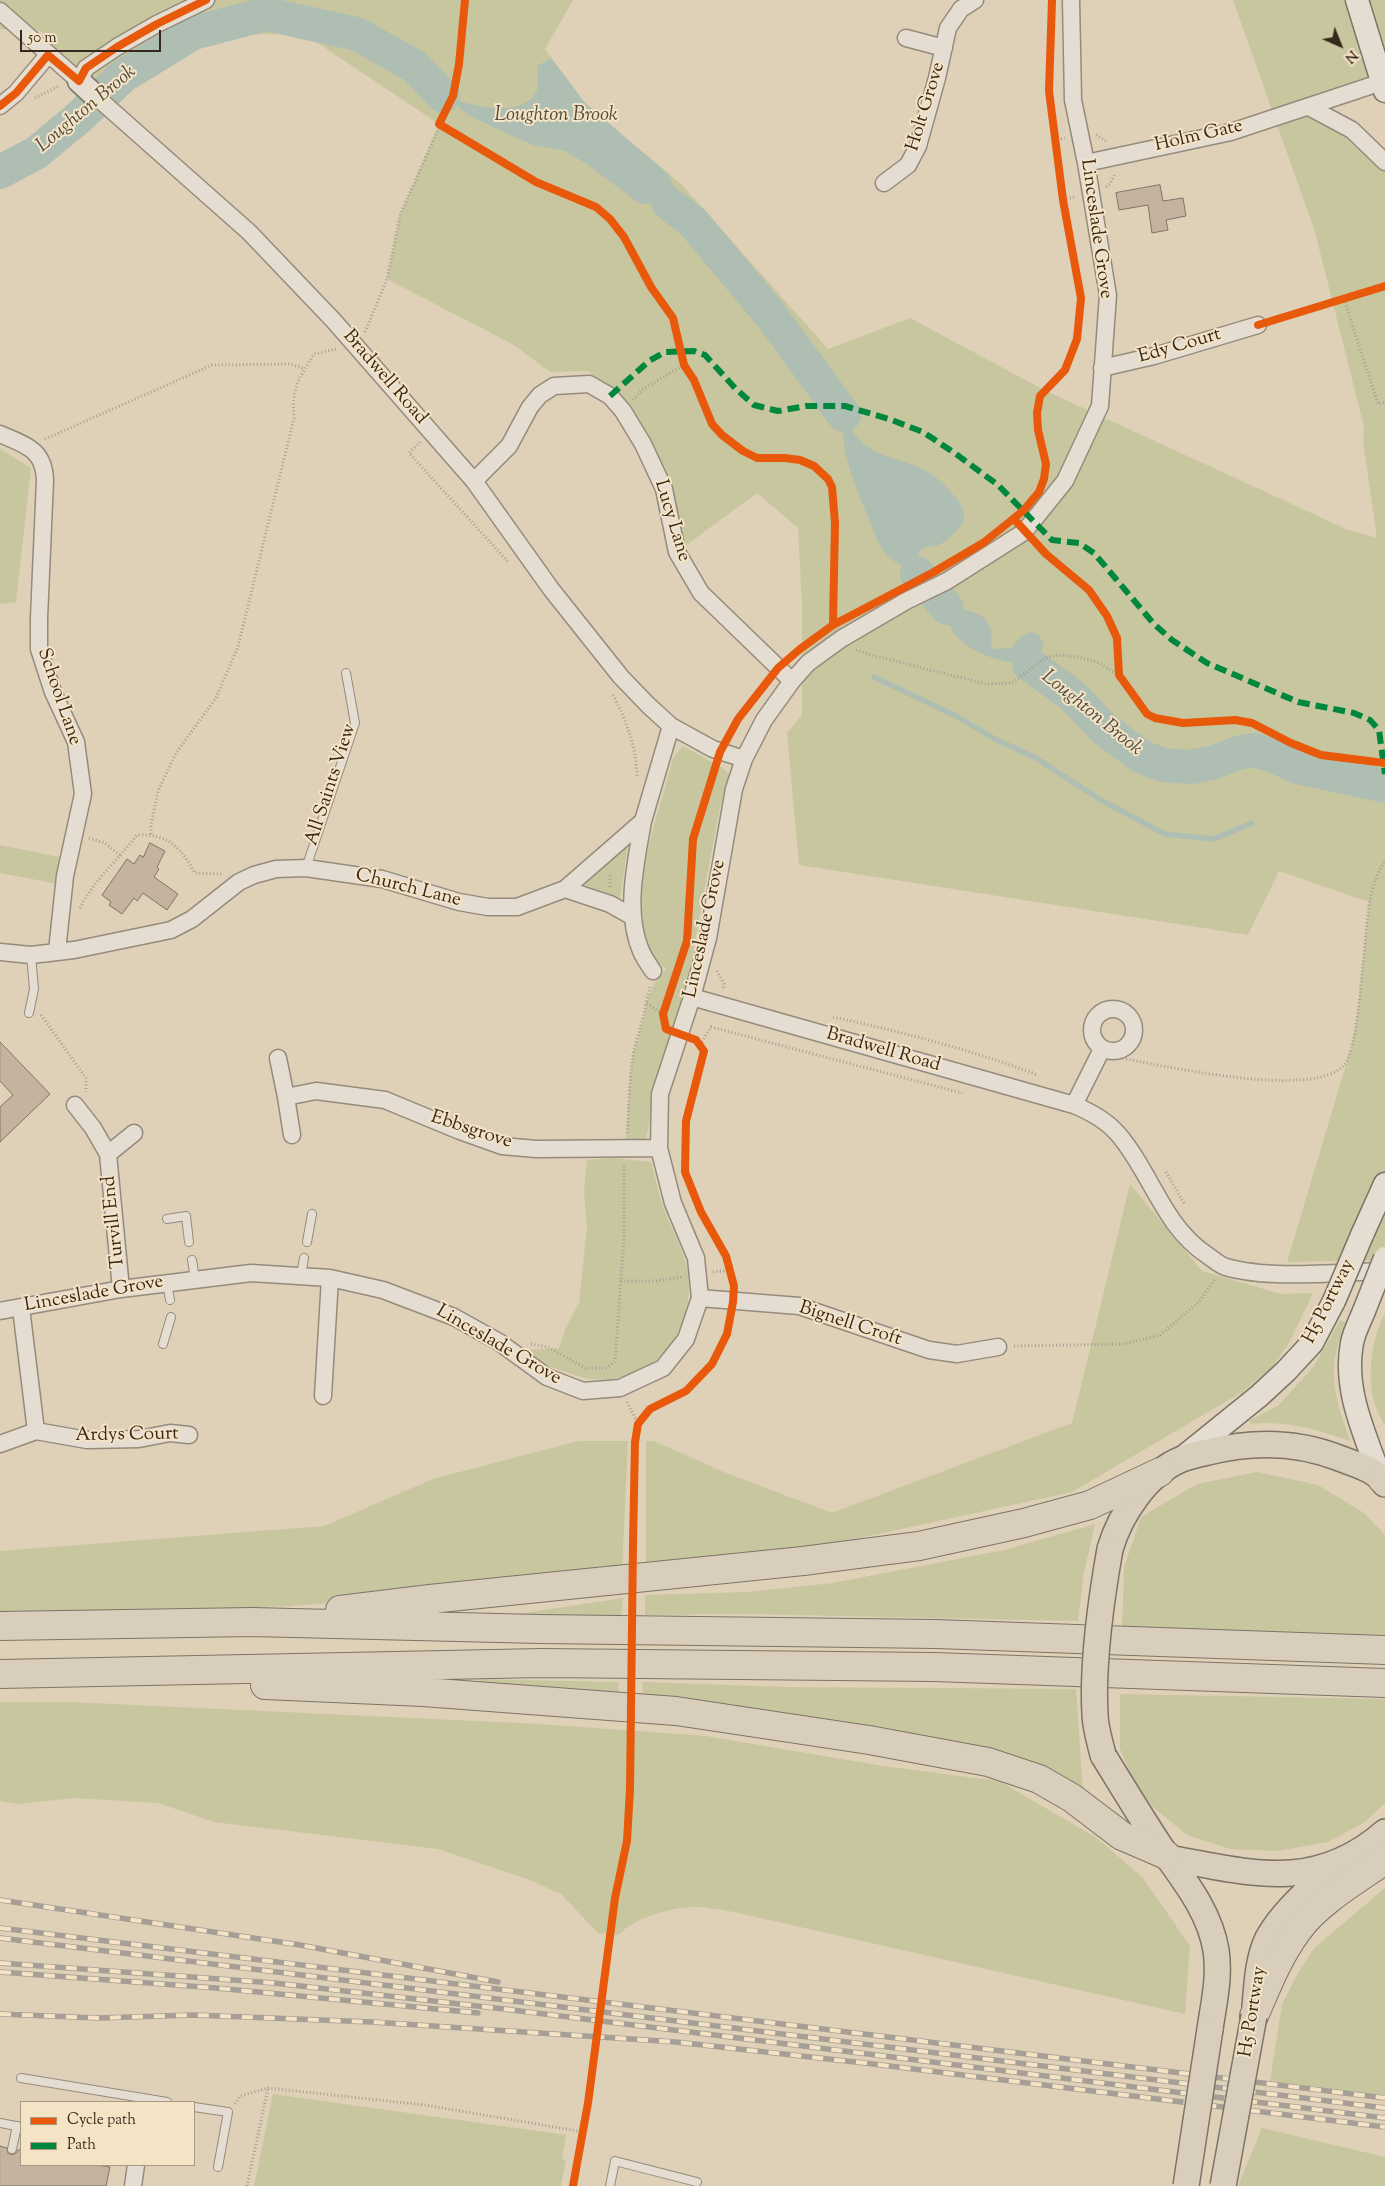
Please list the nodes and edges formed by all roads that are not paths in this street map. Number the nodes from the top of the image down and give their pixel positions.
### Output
1 (206, 0) edge
2 (975, 0) edge
3 (1071, 0) edge
4 (1357, 0) edge
5 (0, 11) edge
6 (906, 38) dead end
7 (944, 48) junction
8 (48, 55) junction
9 (1383, 86) edge
10 (93, 94) junction
11 (0, 106) edge
12 (1309, 107) junction
13 (1086, 162) junction
14 (1385, 162) edge
15 (884, 183) dead end
16 (1258, 325) dead end
17 (1102, 368) junction
18 (0, 434) edge
19 (474, 481) junction
20 (346, 673) dead end
21 (792, 681) junction
22 (671, 726) junction
23 (744, 759) junction
24 (642, 821) junction
25 (306, 868) junction
26 (564, 889) junction
27 (633, 917) junction
28 (57, 951) junction
29 (0, 952) edge
30 (31, 955) junction
31 (653, 972) road end
32 (692, 997) junction
33 (29, 1013) dead end
34 (1100, 1051) road end
35 (278, 1058) dead end
36 (286, 1097) junction
37 (1074, 1105) junction
38 (76, 1107) road end
39 (134, 1133) dead end
40 (292, 1135) dead end
41 (659, 1148) junction
42 (108, 1154) junction
43 (1385, 1184) edge
44 (312, 1214) dead end
45 (167, 1219) dead end
46 (189, 1242) dead end
47 (307, 1242) dead end
48 (304, 1258) dead end
49 (1385, 1258) edge
50 (192, 1260) dead end
51 (1385, 1271) edge
52 (301, 1276) junction
53 (330, 1278) junction
54 (195, 1279) junction
55 (167, 1283) junction
56 (121, 1289) junction
57 (700, 1298) junction
58 (170, 1300) dead end
59 (21, 1308) junction
60 (0, 1311) edge
61 (171, 1318) dead end
62 (163, 1344) dead end
63 (998, 1347) road end
64 (323, 1396) dead end
65 (36, 1431) junction
66 (189, 1435) dead end
67 (0, 1444) edge
68 (1170, 1465) junction
69 (1383, 1480) edge
70 (252, 1622) junction
71 (0, 1626) edge
72 (1385, 1650) edge
73 (9, 1674) edge
74 (1385, 1683) edge
75 (1385, 1832) edge
76 (1167, 1857) junction
77 (1385, 1860) edge
78 (1336, 1864) junction
79 (1254, 2016) junction
80 (21, 2078) dead end
81 (161, 2101) edge
82 (195, 2107) edge
83 (0, 2123) edge
84 (19, 2127) edge
85 (12, 2149) dead end
86 (136, 2166) edge
87 (218, 2167) dead end
88 (697, 2182) dead end
89 (133, 2186) edge
90 (610, 2186) edge
91 (1186, 2186) edge
92 (1223, 2186) edge

1 - 10 street
2 - 7 street, Holt Grove
3 - 13 street, Linceslade Grove
4 - 9 street
5 - 8 street, Bradwell Road
6 - 7 street, Holt Grove
7 - 15 street, Holt Grove
8 - 10 street, Bradwell Road
8 - 11 street
9 - 12 street, Holm Gate
10 - 19 street, Bradwell Road
12 - 13 street, Holm Gate
12 - 14 street
13 - 17 street, Linceslade Grove
16 - 17 street, Edy Court
17 - 21 street, Linceslade Grove
18 - 28 street, School Lane
19 - 21 street, Lucy Lane
19 - 22 street, Bradwell Road
20 - 25 lane, All Saints View
21 - 23 street, Linceslade Grove
22 - 23 street, Bradwell Road
22 - 24 street
23 - 32 street, Linceslade Grove
24 - 26 street, Church Lane
24 - 27 street
25 - 26 street, Church Lane
25 - 28 street, Church Lane
26 - 27 street
27 - 31 street
28 - 30 street, Church Lane
29 - 30 street, Church Lane
30 - 33 lane
32 - 37 street, Bradwell Road
32 - 41 street, Linceslade Grove
34 - 37 street
35 - 36 street
36 - 40 street
36 - 41 street, Ebbsgrove
37 - 51 street, Bradwell Road
38 - 42 street, Turvill End
39 - 42 street, Turvill End
41 - 57 street, Linceslade Grove
42 - 56 street, Turvill End
43 - 68 street, H5 Portway, bridge
44 - 47 lane
45 - 46 lane
48 - 52 lane
49 - 69 street, H5 Portway, bridge
50 - 54 lane
52 - 53 street, Linceslade Grove
52 - 54 street, Linceslade Grove
53 - 57 street, Linceslade Grove
53 - 64 street
54 - 55 street, Linceslade Grove
55 - 56 street, Linceslade Grove
55 - 58 lane
56 - 59 street, Linceslade Grove
57 - 63 street, Bignell Croft
59 - 60 street, Linceslade Grove
59 - 65 street
61 - 62 lane
65 - 66 street, Ardys Court
65 - 67 street, Ardys Court
68 - 69 main road
68 - 70 highway
68 - 76 main road, bridge
70 - 71 highway
70 - 72 highway
73 - 74 highway
73 - 76 highway
75 - 78 main road
76 - 78 main road
76 - 91 main road, bridge
77 - 79 highway
78 - 79 main road, H5 Portway
79 - 92 main road, H5 Portway, bridge
80 - 81 lane
82 - 87 lane
83 - 84 lane
84 - 85 lane
86 - 89 street
88 - 90 lane

